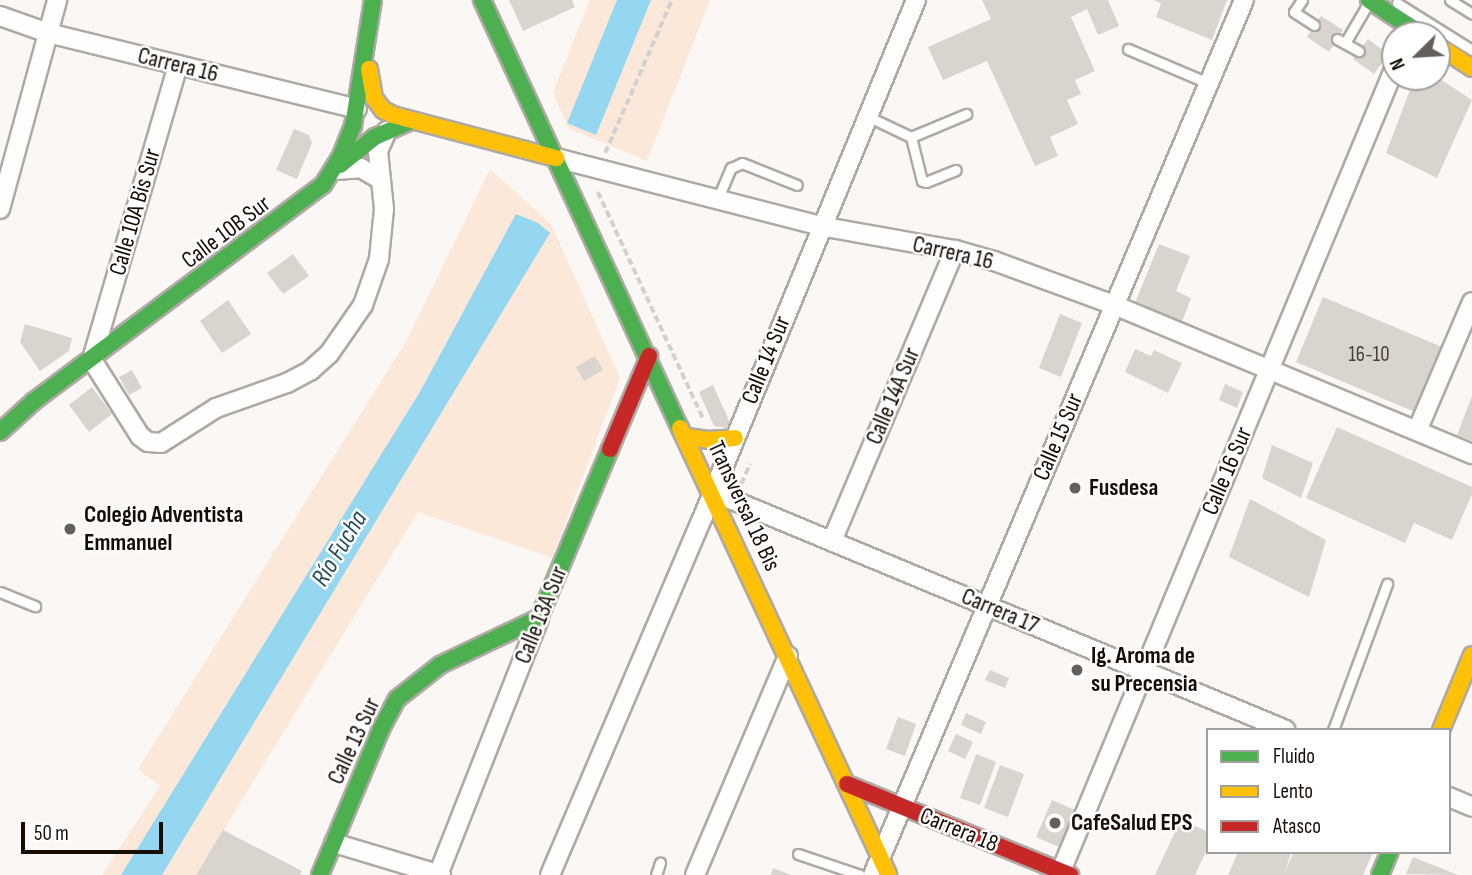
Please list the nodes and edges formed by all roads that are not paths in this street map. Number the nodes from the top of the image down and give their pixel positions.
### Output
1 (57, 0) edge
2 (373, 0) edge
3 (482, 0) edge
4 (916, 0) edge
5 (1244, 0) edge
6 (1301, 0) edge
7 (1370, 0) edge
8 (1392, 0) edge
9 (1450, 0) edge
10 (1472, 14) edge
11 (0, 16) edge
12 (1398, 21) edge
13 (1314, 25) dead end
14 (48, 33) junction
15 (366, 41) junction
16 (1128, 49) dead end
17 (1472, 50) edge
18 (1359, 51) dead end
19 (1451, 54) edge
20 (178, 65) junction
21 (1472, 68) edge
22 (1208, 83) junction
23 (1381, 90) edge
24 (357, 109) junction
25 (966, 114) dead end
26 (867, 116) junction
27 (411, 121) junction
28 (387, 131) junction
29 (911, 137) junction
30 (556, 158) junction
31 (956, 170) dead end
32 (332, 174) junction
33 (381, 180) junction
34 (797, 185) dead end
35 (718, 198) junction
36 (0, 209) edge
37 (820, 226) junction
38 (954, 250) junction
39 (1472, 302) edge
40 (1114, 305) junction
41 (649, 356) junction
42 (92, 360) junction
43 (1270, 368) junction
44 (676, 414) junction
45 (623, 421) junction
46 (1417, 431) junction
47 (0, 432) edge
48 (687, 437) junction
49 (735, 438) junction
50 (1472, 454) edge
51 (713, 492) junction
52 (832, 541) junction
53 (1387, 584) dead end
54 (0, 592) edge
55 (986, 605) junction
56 (35, 606) dead end
57 (539, 618) junction
58 (788, 656) junction
59 (1472, 656) edge
60 (1144, 671) junction
61 (1281, 728) edge
62 (1334, 728) edge
63 (1442, 728) edge
64 (847, 784) junction
65 (1451, 798) edge
66 (901, 806) junction
67 (1472, 807) edge
68 (334, 843) junction
69 (798, 854) dead end
70 (1389, 854) edge
71 (880, 856) junction
72 (660, 863) dead end
73 (1064, 874) edge
74 (320, 875) edge
75 (439, 875) edge
76 (550, 875) edge
77 (656, 875) edge
78 (695, 875) edge
79 (860, 875) edge
80 (873, 875) edge
81 (888, 875) edge
82 (1380, 875) edge

1 - 14 street
2 - 15 main road, Calle 10B Sur
3 - 30 main road, Transversal 18 Bis
4 - 26 street, Calle 14 Sur
5 - 22 street, Calle 15 Sur
6 - 13 lane
7 - 12 main road
7 - 18 lane
8 - 17 lane
9 - 10 lane
11 - 14 street, Carrera 16
14 - 20 street, Carrera 16
14 - 36 street
15 - 24 main road, Calle 10B Sur
15 - 27 main road, Carrera 16
16 - 22 lane
19 - 21 main road
20 - 24 street, Carrera 16
20 - 42 street, Calle 10A Bis Sur
22 - 40 street, Calle 15 Sur
23 - 43 street, Calle 16 Sur
24 - 32 main road, Calle 10B Sur
25 - 29 lane
26 - 29 lane
26 - 37 street, Calle 14 Sur
27 - 28 main road
27 - 30 main road, Carrera 16
28 - 32 main road
28 - 33 street
29 - 31 lane
30 - 35 street, Carrera 16
30 - 41 main road, Transversal 18 Bis
32 - 33 street
32 - 42 main road, Calle 10B Sur
33 - 42 street
34 - 35 lane
35 - 37 street, Carrera 16
37 - 38 street, Carrera 16
37 - 49 street, Calle 14 Sur
38 - 40 street, Carrera 16
38 - 52 street, Calle 14A Sur
39 - 46 street
40 - 43 street, Carrera 16
40 - 55 street, Calle 15 Sur
41 - 44 main road, Transversal 18 Bis
41 - 45 main road, Calle 13A Sur
42 - 47 main road, Calle 10B Sur
43 - 46 street, Carrera 16
43 - 60 street, Calle 16 Sur
44 - 45 main road
44 - 48 main road, Transversal 18 Bis
45 - 57 main road, Calle 13A Sur
46 - 50 street, Carrera 16
48 - 49 main road
48 - 51 main road, Transversal 18 Bis
49 - 51 street, Calle 14 Sur
51 - 52 street, Carrera 17
51 - 58 main road, Transversal 18 Bis
51 - 76 street, Calle 14 Sur
52 - 55 street, Carrera 17
53 - 62 lane
54 - 56 lane
55 - 60 street, Carrera 17
55 - 66 street, Calle 15 Sur
57 - 68 main road, Calle 13 Sur
57 - 75 street, Calle 13A Sur
58 - 64 main road, Transversal 18 Bis
58 - 78 street
59 - 63 main road
60 - 61 street, Carrera 17
60 - 73 street, Calle 16 Sur
64 - 66 main road, Carrera 18
64 - 71 main road, Transversal 18 Bis
65 - 67 street
66 - 71 street, Calle 15 Sur
66 - 73 main road, Carrera 18
68 - 74 main road, Calle 13 Sur
68 - 75 street
69 - 79 lane
70 - 82 main road
71 - 80 street, Calle 15 Sur
71 - 81 main road, Transversal 18 Bis
72 - 77 lane

